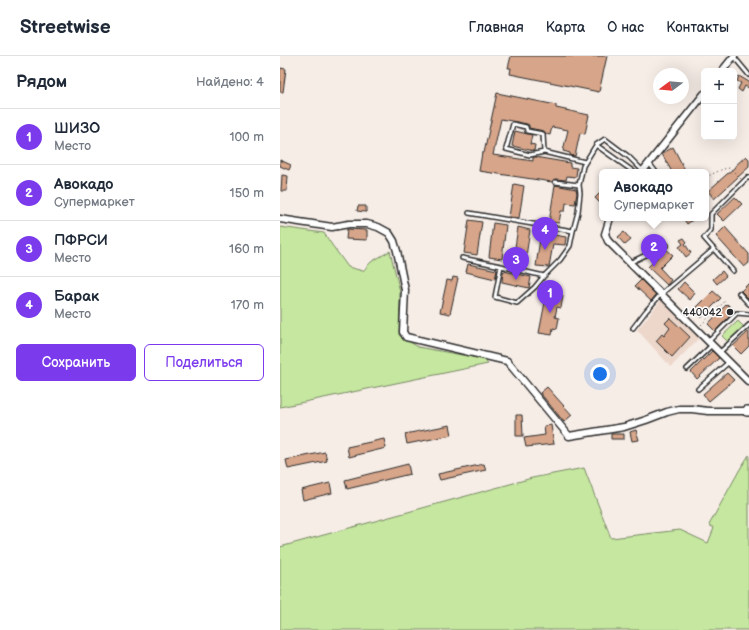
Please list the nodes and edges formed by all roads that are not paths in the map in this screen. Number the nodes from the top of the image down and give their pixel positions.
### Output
1 (734, 56) edge
2 (724, 68) edge
3 (749, 75) edge
4 (701, 98) edge
5 (596, 145) junction
6 (544, 152) junction
7 (585, 162) junction
8 (649, 162) junction
9 (630, 169) edge
10 (640, 169) edge
11 (644, 169) edge
12 (654, 169) edge
13 (749, 178) edge
14 (555, 182) dead end
15 (579, 185) junction
16 (470, 213) dead end
17 (280, 219) edge
18 (609, 221) edge
19 (573, 231) junction
20 (667, 245) dead end
21 (714, 249) junction
22 (462, 258) dead end
23 (630, 263) junction
24 (501, 266) junction
25 (733, 271) dead end
26 (544, 276) junction
27 (739, 293) dead end
28 (661, 294) junction
29 (749, 304) edge
30 (749, 314) edge
31 (749, 325) edge
32 (634, 328) dead end
33 (710, 344) junction
34 (719, 353) junction
35 (729, 362) junction
36 (688, 369) dead end
37 (749, 382) edge
38 (698, 389) dead end
39 (748, 411) edge

1 - 2 street
1 - 3 lane
4 - 8 street
5 - 7 lane
5 - 9 lane
5 - 10 lane
6 - 6 lane
6 - 7 lane
7 - 15 lane
8 - 11 street
8 - 12 lane
13 - 21 lane
14 - 15 lane
15 - 19 lane
16 - 19 lane
17 - 39 street
18 - 23 street
19 - 26 lane
20 - 23 lane
21 - 25 lane
21 - 28 lane
22 - 24 lane
23 - 28 street
24 - 26 lane
24 - 26 lane
27 - 29 lane
28 - 32 lane
28 - 33 street
30 - 33 lane
31 - 34 lane
33 - 34 street
33 - 36 lane
34 - 35 street
35 - 37 street
35 - 38 lane

